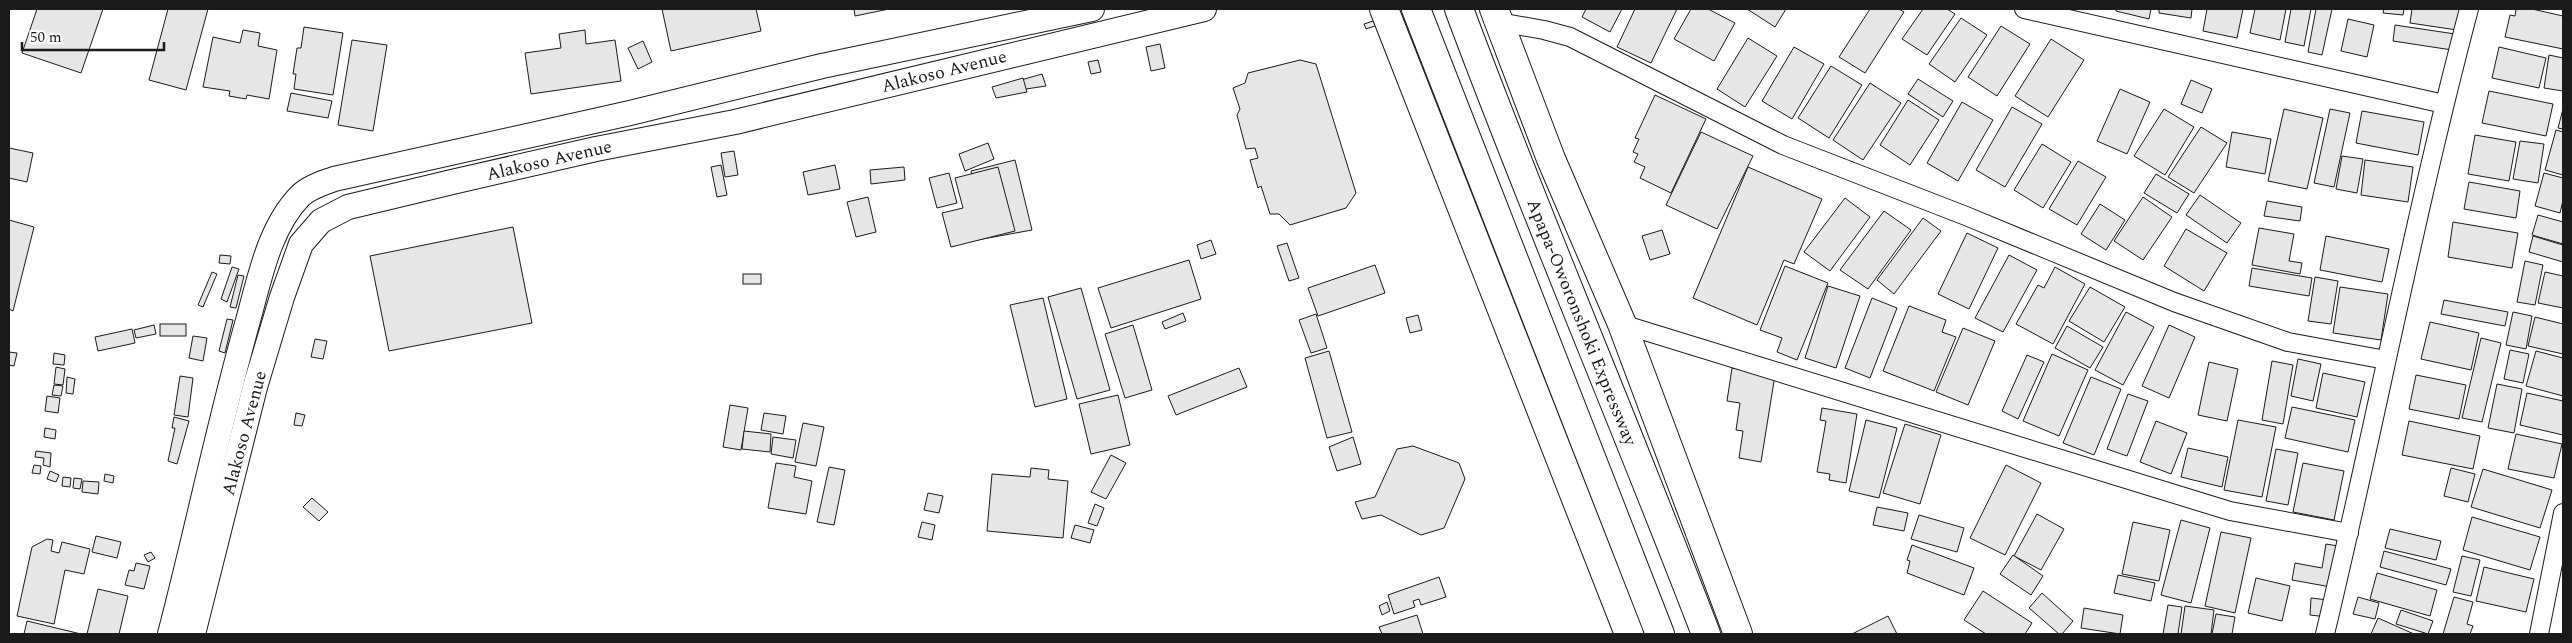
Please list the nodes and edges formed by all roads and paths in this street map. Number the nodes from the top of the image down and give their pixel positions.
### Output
1 (1092, 9) edge
2 (1204, 9) edge
3 (1384, 9) edge
4 (1416, 9) edge
5 (1459, 9) edge
6 (2024, 9) edge
7 (2469, 9) edge
8 (1496, 15) edge
9 (2444, 104) junction
10 (1622, 324) junction
11 (2386, 360) junction
12 (2563, 514) edge
13 (2349, 533) junction
14 (170, 634) edge
15 (193, 634) edge
16 (1628, 634) edge
17 (1660, 634) edge
18 (1706, 634) edge
19 (1738, 634) edge
20 (2325, 634) edge
21 (2539, 634) edge

1 - 14 street, Alakoso Avenue
2 - 15 street, Alakoso Avenue
3 - 16 main road
4 - 17 main road
5 - 18 main road, Apapa-Oworonshoki Expressway
6 - 9 street
7 - 9 street
8 - 10 main road, Apapa-Oworonshoki Expressway
8 - 11 street
9 - 11 street
10 - 13 street
10 - 19 main road, Apapa-Oworonshoki Expressway
11 - 13 street
12 - 21 street
13 - 20 street

